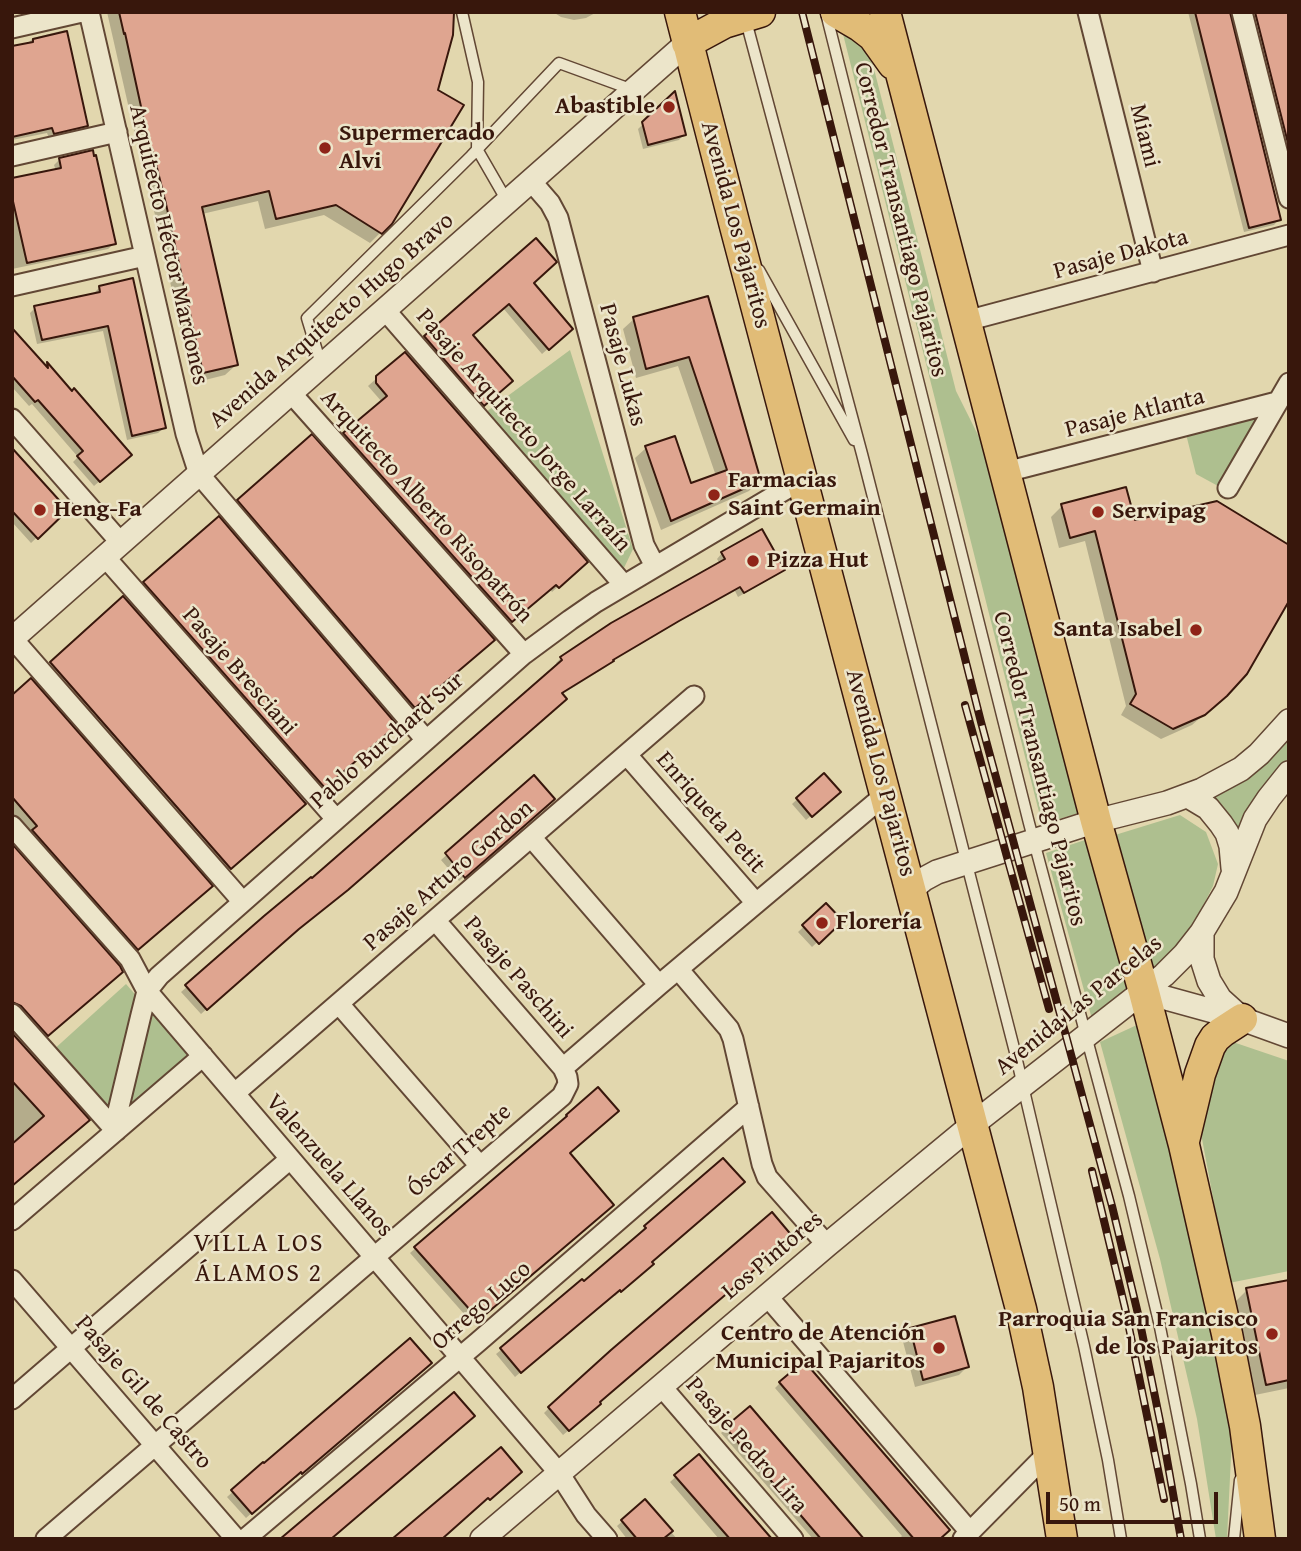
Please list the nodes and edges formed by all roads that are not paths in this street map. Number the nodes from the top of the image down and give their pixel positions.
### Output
1 (82, 12) edge
2 (89, 12) edge
3 (462, 12) edge
4 (680, 12) edge
5 (826, 12) edge
6 (836, 12) edge
7 (885, 12) edge
8 (1088, 12) edge
9 (1242, 12) edge
10 (750, 14) edge
11 (12, 28) edge
12 (687, 43) junction
13 (901, 75) junction
14 (633, 91) junction
15 (117, 132) junction
16 (477, 149) junction
17 (12, 156) edge
18 (531, 181) junction
19 (1289, 198) edge
20 (507, 202) junction
21 (735, 226) junction
22 (1289, 235) edge
23 (145, 256) junction
24 (1153, 272) junction
25 (12, 286) edge
26 (385, 310) junction
27 (966, 321) junction
28 (322, 366) junction
29 (1289, 383) edge
30 (291, 393) junction
31 (1278, 402) junction
32 (12, 419) edge
33 (862, 454) junction
34 (1006, 472) junction
35 (199, 474) junction
36 (803, 480) junction
37 (1228, 488) dead end
38 (113, 550) junction
39 (655, 566) junction
40 (624, 585) junction
41 (13, 639) edge
42 (524, 654) junction
43 (694, 696) dead end
44 (1289, 721) edge
45 (426, 740) junction
46 (627, 755) junction
47 (1289, 772) edge
48 (886, 794) junction
49 (1188, 796) junction
50 (336, 819) junction
51 (1096, 821) junction
52 (12, 826) edge
53 (531, 837) junction
54 (1034, 840) junction
55 (967, 862) junction
56 (1233, 872) junction
57 (911, 890) junction
58 (242, 901) junction
59 (756, 903) junction
60 (435, 920) junction
61 (1202, 932) junction
62 (678, 968) junction
63 (659, 985) junction
64 (147, 992) junction
65 (1144, 992) junction
66 (339, 1004) junction
67 (12, 1014) edge
68 (1242, 1019) junction
69 (1086, 1035) junction
70 (1289, 1036) edge
71 (202, 1056) junction
72 (563, 1068) junction
73 (1023, 1085) junction
74 (235, 1093) junction
75 (749, 1107) junction
76 (972, 1125) junction
77 (116, 1131) junction
78 (1184, 1145) junction
79 (290, 1159) junction
80 (480, 1166) junction
81 (15, 1211) edge
82 (827, 1245) junction
83 (374, 1257) junction
84 (12, 1280) edge
85 (767, 1296) junction
86 (72, 1348) junction
87 (460, 1357) junction
88 (661, 1386) junction
89 (12, 1399) edge
90 (1245, 1426) junction
91 (155, 1445) junction
92 (1049, 1452) junction
93 (559, 1473) junction
94 (966, 1535) edge
95 (46, 1539) edge
96 (236, 1539) edge
97 (245, 1539) edge
98 (482, 1539) edge
99 (607, 1539) edge
100 (793, 1539) edge
101 (1062, 1539) edge
102 (1121, 1539) edge
103 (1200, 1539) edge
104 (1234, 1539) edge
105 (1260, 1539) edge

1 - 11 street
2 - 15 street, Arquitecto Héctor Mardones
3 - 16 lane
4 - 12 main road, Avenida Los Pajaritos
5 - 54 lane, Corredor Transantiago Pajaritos
6 - 13 main road
7 - 13 main road
8 - 24 street, Miami
9 - 19 street
10 - 12 main road
10 - 33 lane
12 - 14 street, Avenida Arquitecto Hugo Bravo
12 - 21 main road, Avenida Los Pajaritos
13 - 27 main road
14 - 16 lane
14 - 18 street, Avenida Arquitecto Hugo Bravo
15 - 17 street
15 - 23 street, Arquitecto Héctor Mardones
16 - 20 lane
16 - 28 lane
18 - 20 street, Avenida Arquitecto Hugo Bravo
18 - 39 street, Pasaje Lukas
20 - 26 street, Avenida Arquitecto Hugo Bravo
21 - 33 lane
21 - 36 main road, Avenida Los Pajaritos
22 - 24 street, Pasaje Dakota
23 - 25 street
23 - 35 street, Arquitecto Héctor Mardones
24 - 27 street, Pasaje Dakota
26 - 28 street, Avenida Arquitecto Hugo Bravo
26 - 40 street, Pasaje Arquitecto Jorge Larraín
27 - 34 main road
28 - 30 street, Avenida Arquitecto Hugo Bravo
29 - 31 street
30 - 35 street, Avenida Arquitecto Hugo Bravo
30 - 42 street, Arquitecto Alberto Risopatrón
31 - 34 street, Pasaje Atlanta
31 - 37 street
32 - 38 street, Pasaje Bresciani
33 - 55 lane
34 - 51 main road
35 - 38 street, Avenida Arquitecto Hugo Bravo
35 - 45 street, Arquitecto Héctor Mardones
36 - 39 street, Pablo Burchard Sur
36 - 48 main road, Avenida Los Pajaritos
38 - 41 street, Avenida Arquitecto Hugo Bravo
38 - 50 street, Pasaje Bresciani
39 - 40 street, Pablo Burchard Sur
40 - 42 street, Pablo Burchard Sur
41 - 58 street
42 - 45 street, Pablo Burchard Sur
43 - 46 street, Pasaje Arturo Gordon
44 - 49 street
45 - 50 street, Pablo Burchard Sur
46 - 53 street, Pasaje Arturo Gordon
46 - 59 street, Enriqueta Petit
47 - 56 street, Avenida Las Parcelas
48 - 57 main road, Avenida Los Pajaritos
48 - 59 street
49 - 51 street
49 - 56 street
50 - 58 street, Pablo Burchard Sur
51 - 54 street
51 - 65 main road
52 - 64 street, Valenzuela Llanos
53 - 60 street, Pasaje Arturo Gordon
53 - 63 street
54 - 55 street
54 - 69 lane, Corredor Transantiago Pajaritos
55 - 57 street
55 - 73 lane
56 - 61 street, Avenida Las Parcelas
57 - 76 main road, Avenida Los Pajaritos
58 - 64 street, Pablo Burchard Sur
59 - 62 street
60 - 66 street, Pasaje Arturo Gordon
60 - 72 street, Pasaje Paschini
61 - 65 street, Avenida Las Parcelas
61 - 68 street
62 - 63 street
62 - 75 street
63 - 72 street
64 - 71 street, Valenzuela Llanos
64 - 77 street, Pablo Burchard Sur
65 - 68 street
65 - 69 street, Avenida Las Parcelas
65 - 78 main road
66 - 74 street, Pasaje Arturo Gordon
66 - 80 street
67 - 77 street
68 - 70 street
68 - 78 main road
69 - 73 street, Avenida Las Parcelas
69 - 103 lane, Corredor Transantiago Pajaritos
71 - 74 street, Valenzuela Llanos
71 - 77 street
72 - 80 street, Óscar Trepte
73 - 76 street, Avenida Las Parcelas
73 - 102 lane
74 - 79 street, Valenzuela Llanos
75 - 82 street
75 - 87 street, Orrego Luco
76 - 82 street, Los Pintores
76 - 92 main road, Avenida Los Pajaritos
77 - 81 street
78 - 90 main road
79 - 83 street, Valenzuela Llanos
79 - 86 street
80 - 83 street, Óscar Trepte
82 - 85 street, Los Pintores
83 - 87 street, Valenzuela Llanos
83 - 91 street, Óscar Trepte
84 - 86 street, Pasaje Gil de Castro
85 - 88 street, Los Pintores
85 - 94 street
86 - 89 street
86 - 91 street, Pasaje Gil de Castro
87 - 93 street, Valenzuela Llanos
87 - 97 street, Orrego Luco
88 - 93 street, Los Pintores
88 - 100 street, Pasaje Pedro Lira
90 - 104 lane
90 - 105 main road
91 - 95 street, Óscar Trepte
91 - 96 street, Pasaje Gil de Castro
92 - 94 street
92 - 101 main road, Avenida Los Pajaritos
93 - 98 street, Los Pintores
93 - 99 street, Valenzuela Llanos

